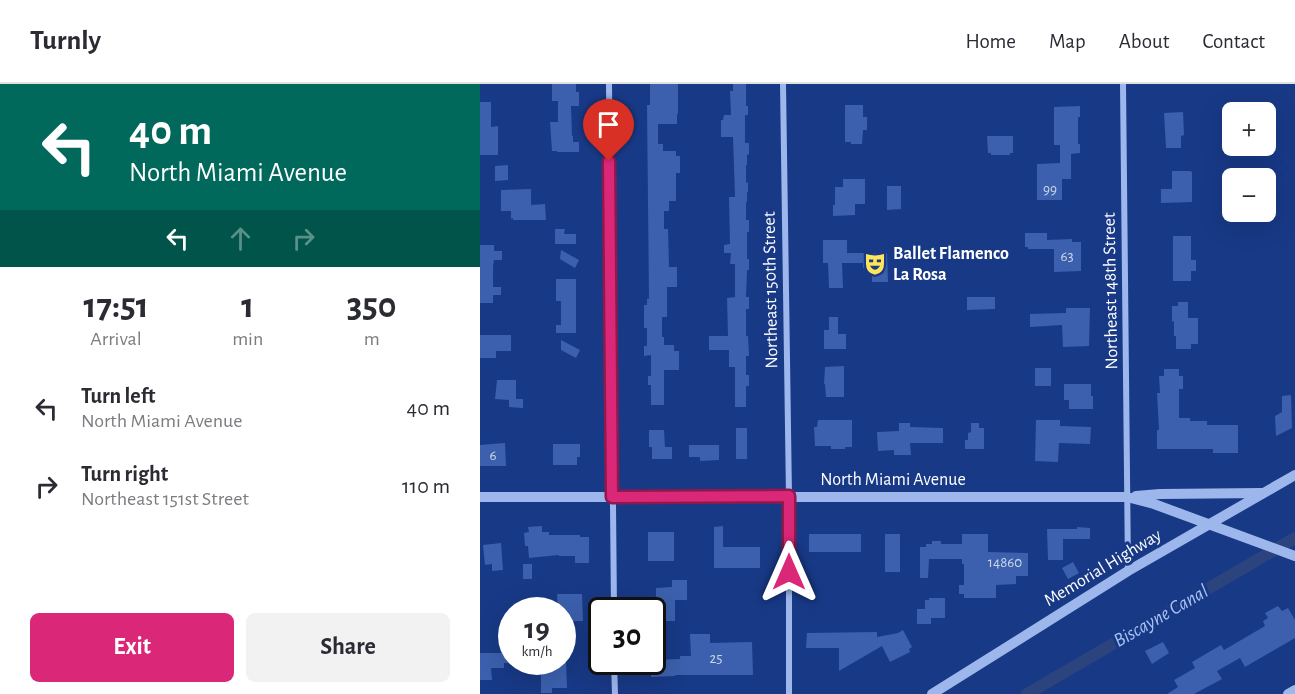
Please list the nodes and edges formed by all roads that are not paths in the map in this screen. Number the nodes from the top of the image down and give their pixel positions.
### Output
1 (609, 84) edge
2 (783, 84) edge
3 (1123, 84) edge
4 (1295, 475) edge
5 (1265, 492) junction
6 (789, 496) junction
7 (480, 497) edge
8 (612, 497) junction
9 (1127, 497) junction
10 (1209, 524) junction
11 (1295, 556) edge
12 (1128, 571) junction
13 (614, 597) edge
14 (615, 675) edge
15 (1295, 690) edge
16 (615, 694) edge
17 (789, 694) edge
18 (932, 694) edge
19 (1288, 694) edge

1 - 8 street
2 - 6 street, Northeast 150th Street
3 - 9 street, Northeast 148th Street
4 - 5 street, Memorial Highway
5 - 9 street
5 - 10 street, Memorial Highway
6 - 8 street, North Miami Avenue
6 - 9 street, North Miami Avenue
6 - 17 street, Northeast 150th Street
7 - 8 street, North Miami Avenue
8 - 13 street
9 - 10 street, North Miami Avenue
9 - 12 street, Northeast 148th Street
10 - 11 street, North Miami Avenue
10 - 12 street, Memorial Highway
12 - 18 street, Memorial Highway
14 - 16 street
15 - 19 street

